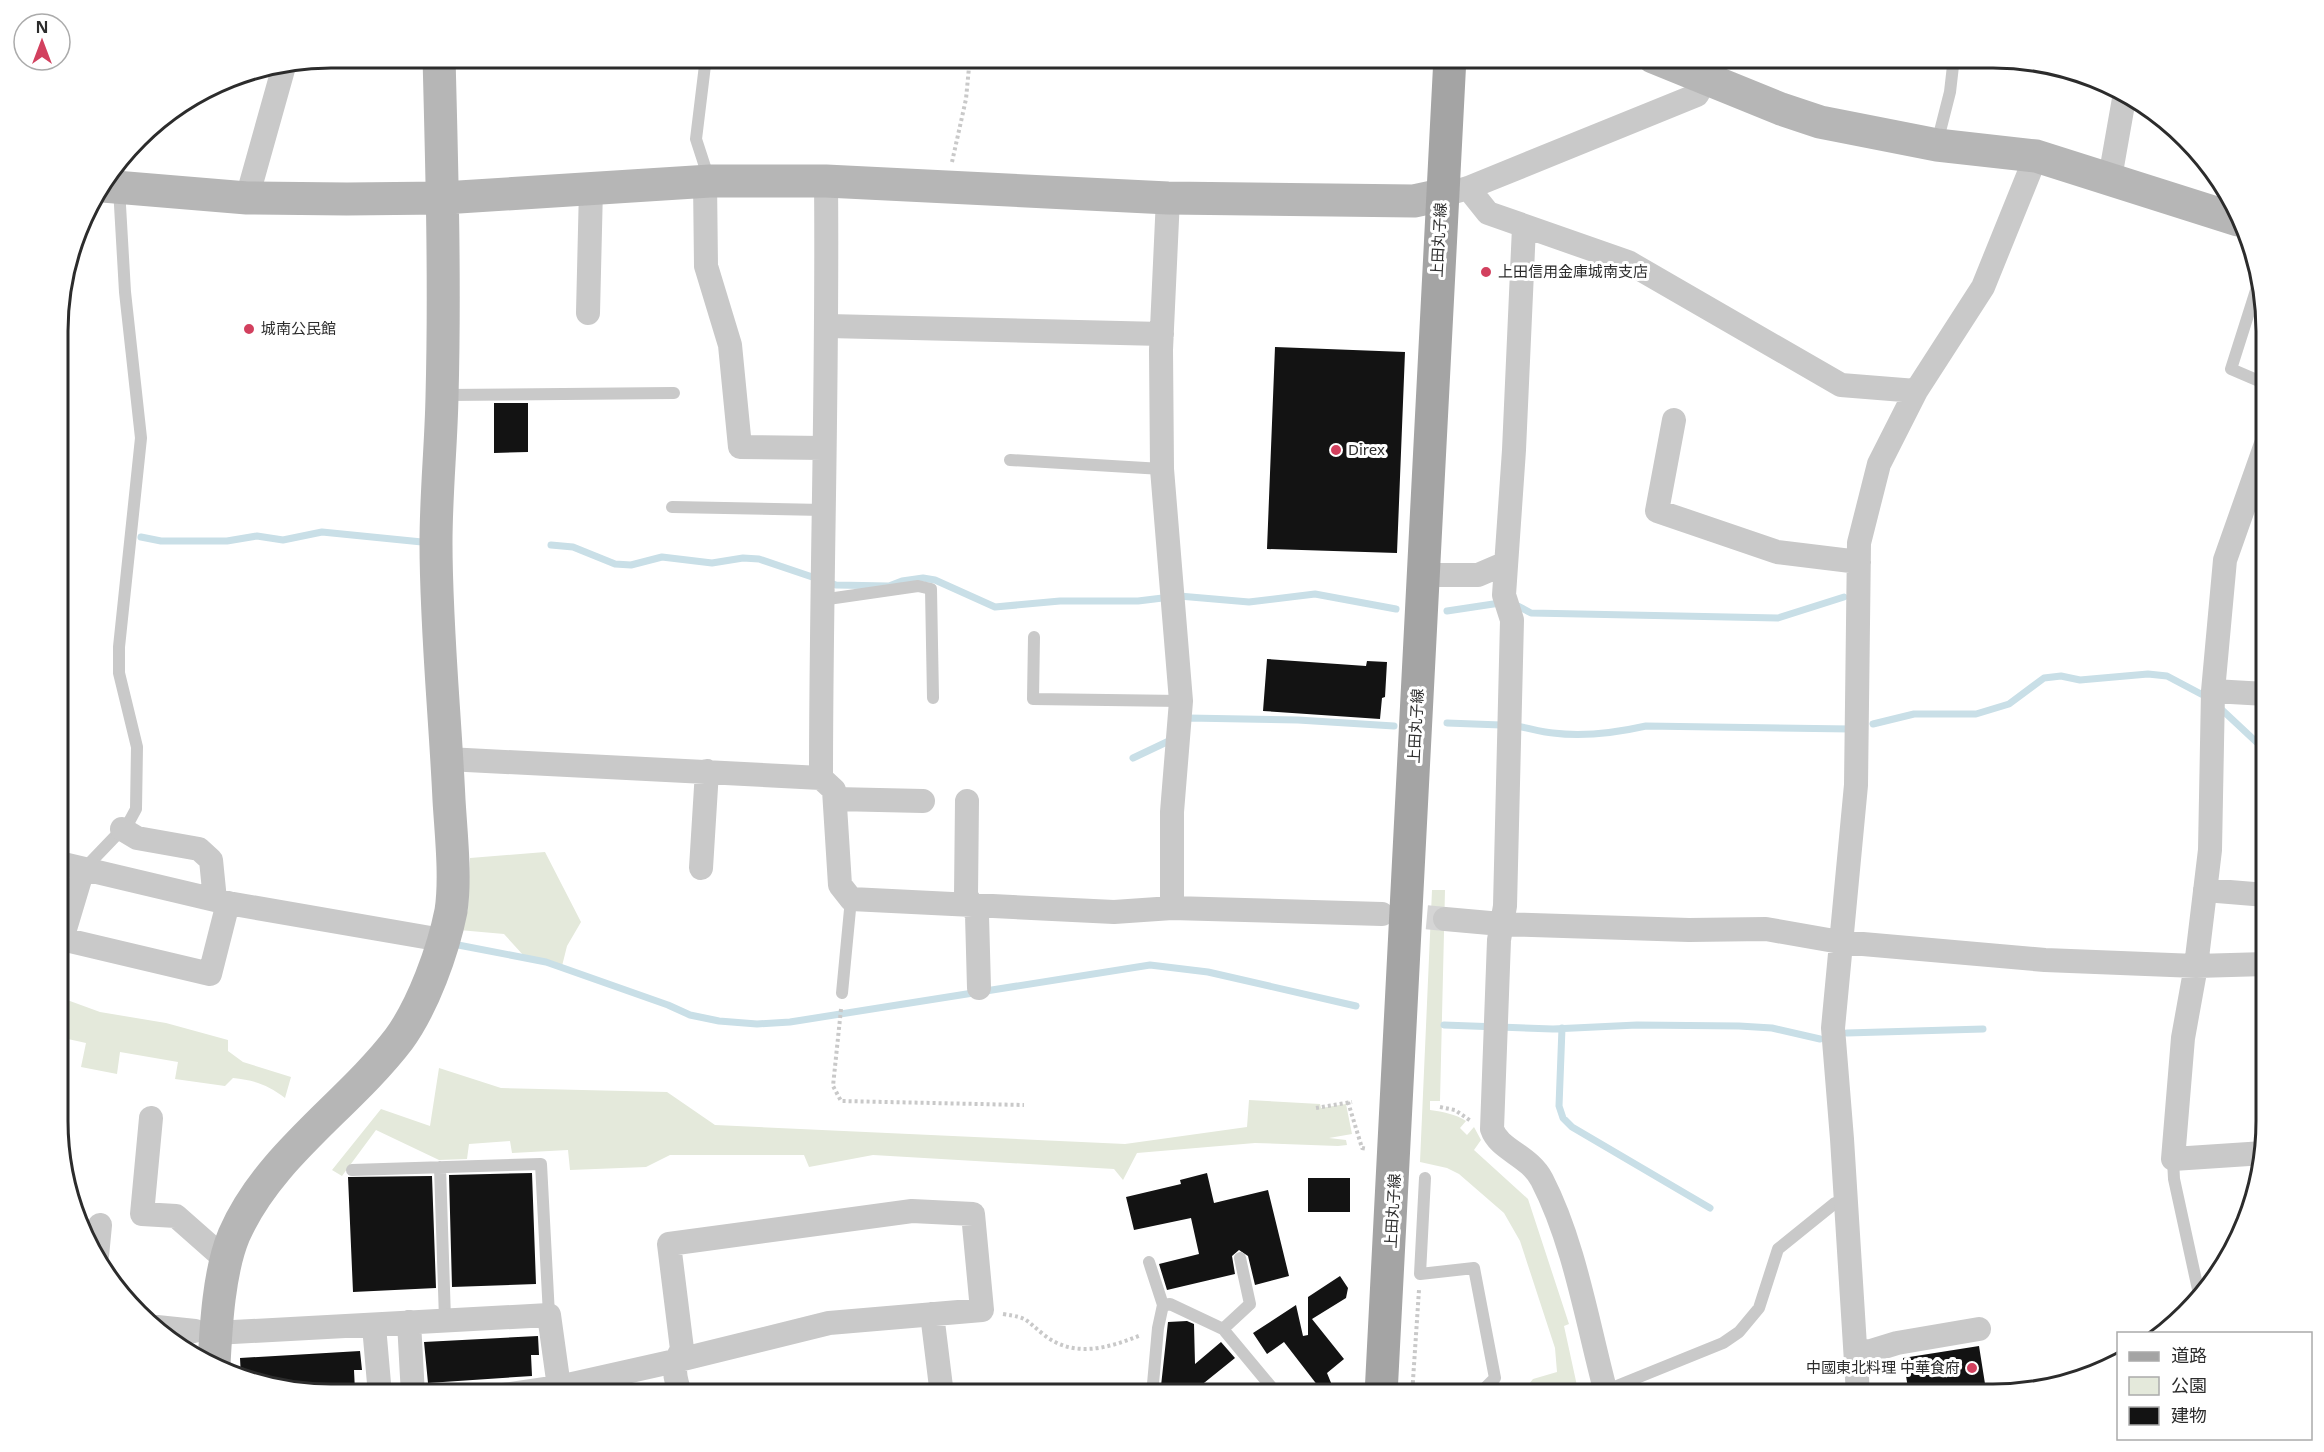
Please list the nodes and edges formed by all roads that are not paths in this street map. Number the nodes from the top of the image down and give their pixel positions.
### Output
1 (439, 68) edge
2 (705, 68) edge
3 (1450, 68) edge
4 (1710, 68) edge
5 (1712, 68) edge
6 (1953, 68) edge
7 (282, 73) edge
8 (2123, 102) edge
9 (1937, 145) junction
10 (2036, 156) junction
11 (2110, 178) junction
12 (707, 181) junction
13 (826, 181) junction
14 (111, 187) edge
15 (591, 188) junction
16 (1455, 192) junction
17 (247, 198) junction
18 (443, 198) junction
19 (1168, 198) junction
20 (2231, 218) edge
21 (1524, 227) junction
22 (2254, 297) edge
23 (588, 313) dead end
24 (828, 326) junction
25 (1162, 334) junction
26 (2256, 380) edge
27 (1916, 391) junction
28 (674, 393) dead end
29 (442, 395) junction
30 (1674, 420) dead end
31 (823, 448) junction
32 (1010, 460) dead end
33 (1162, 469) junction
34 (2256, 472) edge
35 (672, 507) dead end
36 (823, 510) junction
37 (1859, 562) junction
38 (1506, 563) junction
39 (1423, 575) junction
40 (821, 600) junction
41 (1034, 637) dead end
42 (2213, 691) junction
43 (2256, 693) edge
44 (933, 698) dead end
45 (1181, 701) junction
46 (447, 759) junction
47 (707, 771) junction
48 (821, 778) junction
49 (835, 799) junction
50 (923, 801) dead end
51 (967, 801) dead end
52 (122, 829) junction
53 (68, 865) edge
54 (701, 868) dead end
55 (83, 869) junction
56 (2205, 890) junction
57 (2256, 894) edge
58 (851, 899) junction
59 (221, 902) junction
60 (971, 903) junction
61 (1172, 908) junction
62 (1382, 914) tunnel mouth
63 (68, 919) edge
64 (1445, 919) tunnel mouth
65 (1501, 924) junction
66 (68, 940) edge
67 (442, 940) junction
68 (1840, 942) junction
69 (2256, 964) edge
70 (2196, 966) junction
71 (979, 988) dead end
72 (842, 993) road end
73 (151, 1118) dead end
74 (2254, 1154) edge
75 (2173, 1159) junction
76 (440, 1167) junction
77 (352, 1170) dead end
78 (1425, 1178) dead end
79 (1846, 1200) junction
80 (100, 1225) dead end
81 (98, 1244) edge
82 (1240, 1258) dead end
83 (226, 1261) junction
84 (1149, 1262) dead end
85 (2197, 1287) edge
86 (1163, 1305) junction
87 (932, 1314) junction
88 (549, 1315) junction
89 (445, 1319) junction
90 (409, 1322) junction
91 (374, 1326) junction
92 (1223, 1329) junction
93 (1979, 1329) dead end
94 (174, 1332) edge
95 (208, 1343) edge
96 (1856, 1352) junction
97 (675, 1361) junction
98 (379, 1384) edge
99 (412, 1384) edge
100 (550, 1384) edge
101 (576, 1384) edge
102 (677, 1384) edge
103 (941, 1384) edge
104 (1153, 1384) edge
105 (1269, 1384) edge
106 (1382, 1384) edge
107 (1489, 1384) edge
108 (1600, 1384) edge
109 (1622, 1384) edge
110 (1857, 1384) edge

1 - 18 street
2 - 12 lane
3 - 16 main road, 上田丸子線
4 - 16 street
5 - 9 street
6 - 9 lane
7 - 17 street
8 - 11 street
9 - 10 street
10 - 11 street
10 - 27 street
11 - 20 street
12 - 13 street
12 - 15 street
12 - 31 street
13 - 19 street
13 - 24 street
14 - 17 street
14 - 52 lane
15 - 18 street
15 - 23 street
16 - 19 street
16 - 21 street
16 - 39 main road, 上田丸子線
17 - 18 street
18 - 29 street
19 - 25 street
21 - 27 street
21 - 38 street
22 - 26 lane
24 - 25 street
24 - 31 street
25 - 33 street
27 - 37 street
28 - 29 lane
29 - 46 street
30 - 37 street
31 - 36 street
32 - 33 lane
33 - 45 street
34 - 42 street
35 - 36 lane
36 - 40 street
37 - 68 street
38 - 39 street
38 - 65 street
39 - 106 main road, 上田丸子線
40 - 44 lane
40 - 48 street
41 - 45 lane
42 - 43 street
42 - 56 street
45 - 61 street
46 - 47 street
46 - 67 street
47 - 48 street
47 - 54 street
48 - 49 street
49 - 50 street
49 - 58 street
51 - 60 street
52 - 55 lane
52 - 59 street
53 - 55 street
55 - 59 street
55 - 63 street
56 - 57 street
56 - 70 street
58 - 60 street
58 - 72 lane
59 - 66 street
59 - 67 street
60 - 61 street
60 - 71 street
61 - 62 street
64 - 65 street
65 - 68 street
65 - 108 street
67 - 83 street
68 - 70 street
68 - 79 street
69 - 70 street
70 - 75 street
73 - 83 street
74 - 75 street
75 - 85 lane
76 - 77 lane
76 - 88 lane
76 - 89 lane
78 - 107 lane
79 - 96 street
79 - 109 lane
80 - 81 street
82 - 92 lane
83 - 95 street
84 - 86 lane
86 - 92 lane
86 - 104 lane
87 - 97 street
87 - 97 street
87 - 103 street
88 - 89 street
88 - 100 street
89 - 90 street
90 - 91 street
90 - 99 street
91 - 95 street
91 - 98 street
92 - 105 lane
93 - 96 street
94 - 95 street
96 - 110 street
97 - 101 street
97 - 102 street

